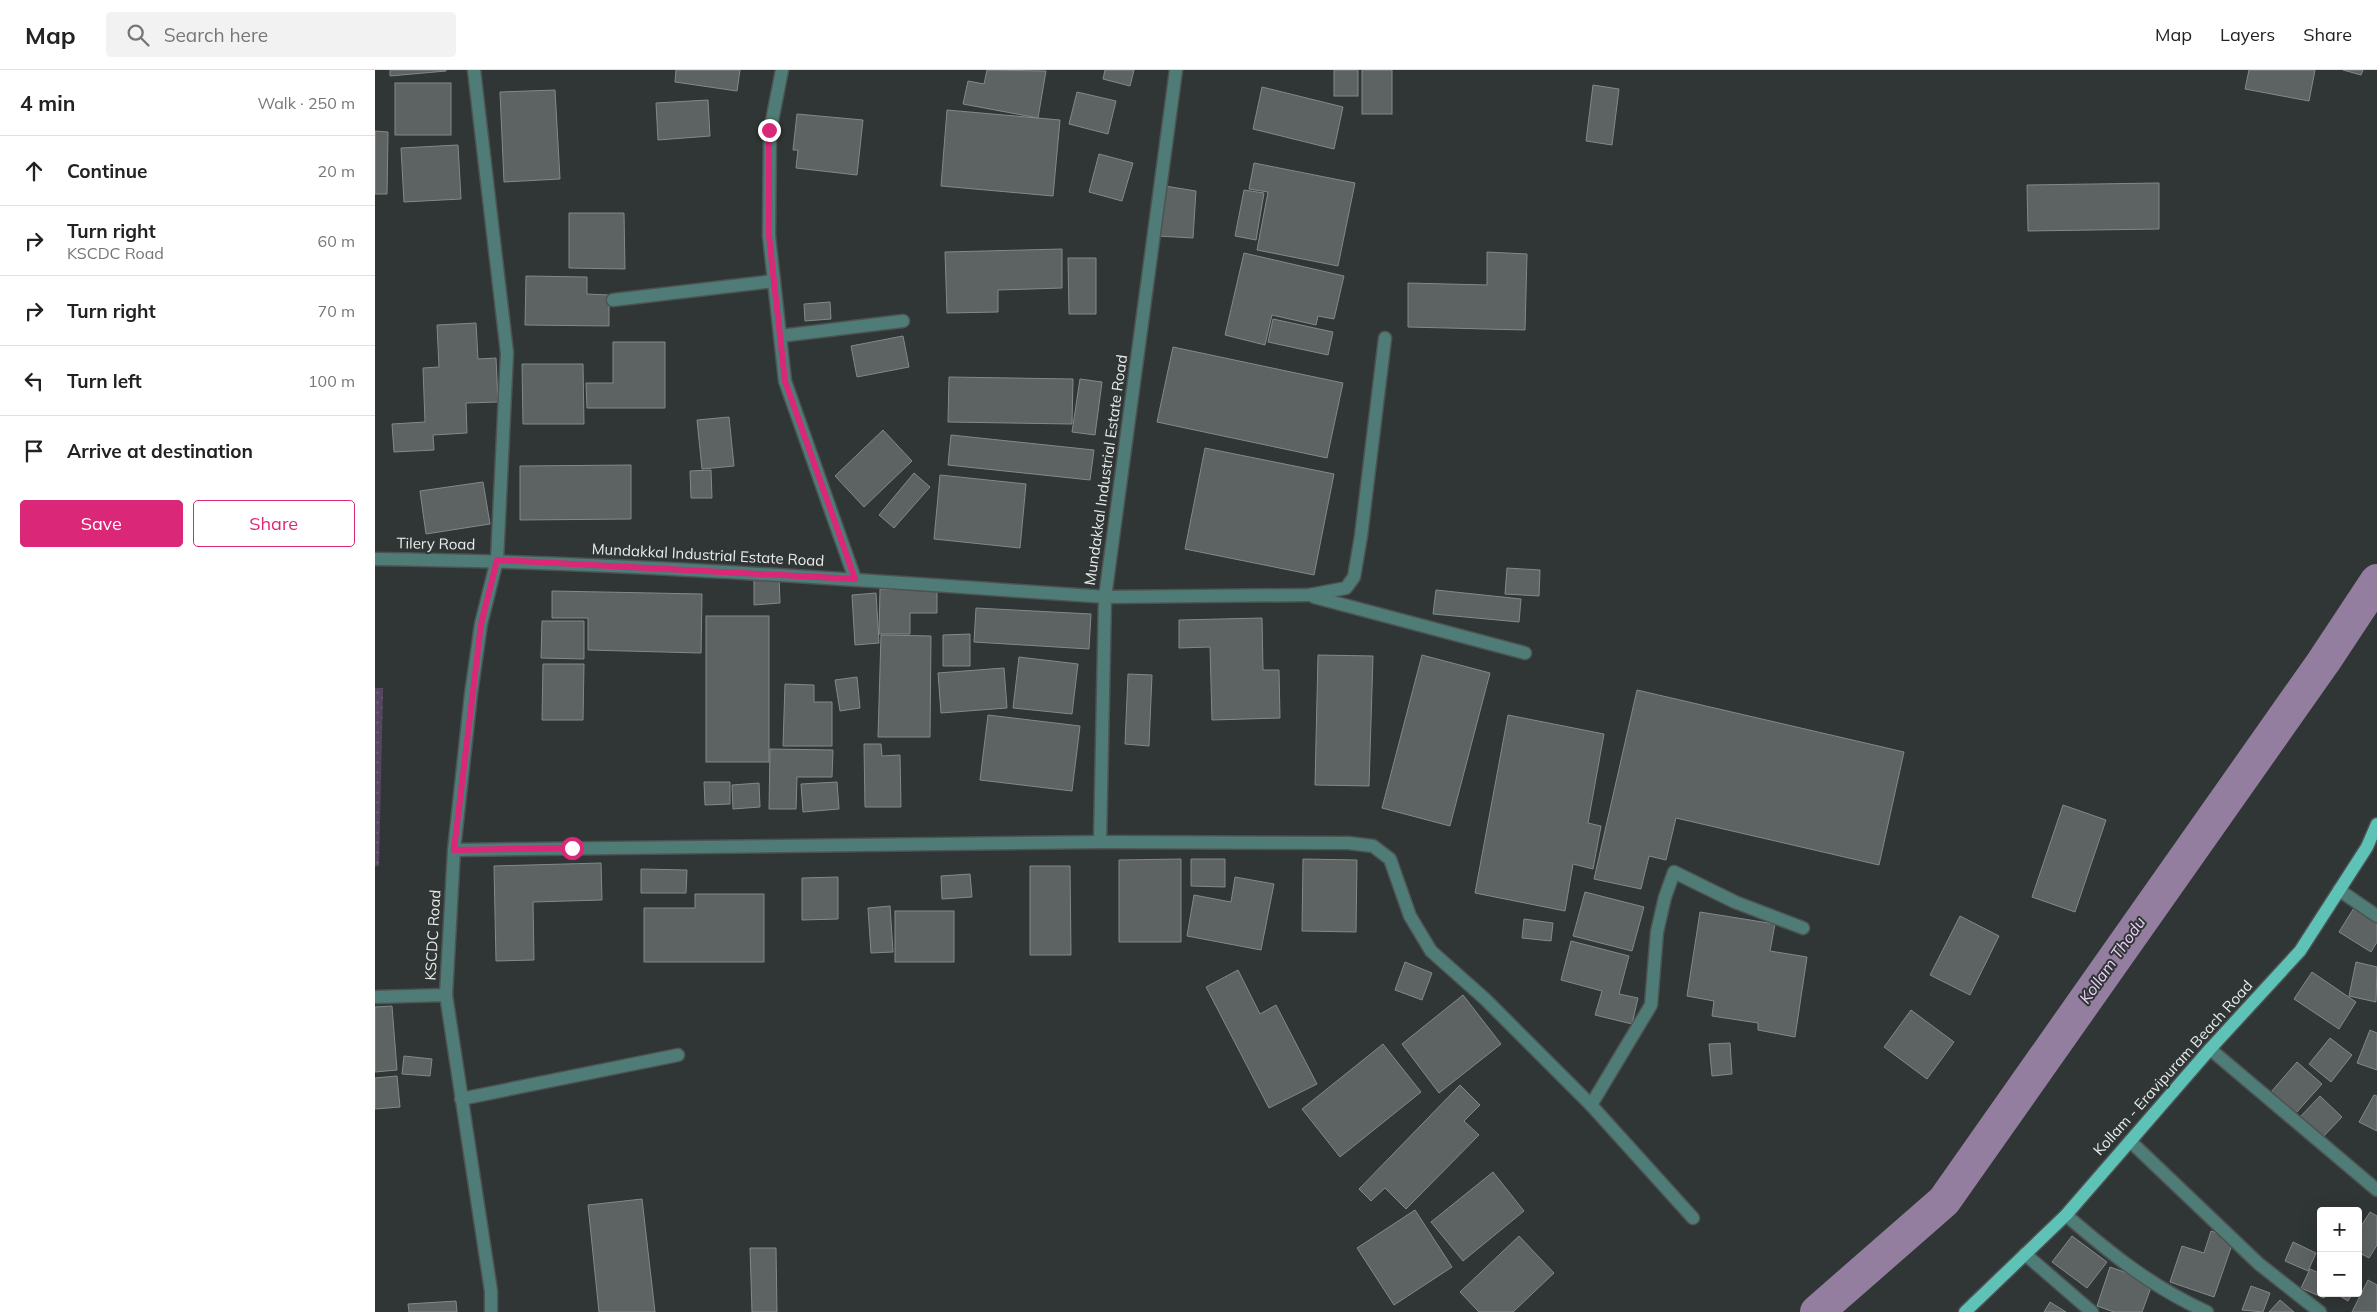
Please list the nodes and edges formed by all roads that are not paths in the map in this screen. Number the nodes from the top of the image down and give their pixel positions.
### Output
1 (474, 70) edge
2 (782, 70) edge
3 (1176, 70) edge
4 (774, 282) junction
5 (613, 300) dead end
6 (903, 321) dead end
7 (780, 336) junction
8 (1385, 338) dead end
9 (375, 559) edge
10 (497, 560) junction
11 (855, 579) junction
12 (1309, 595) junction
13 (1105, 597) junction
14 (1525, 653) dead end
15 (2377, 824) edge
16 (1100, 842) junction
17 (454, 850) junction
18 (2339, 890) junction
19 (2377, 916) edge
20 (1803, 928) dead end
21 (446, 995) junction
22 (375, 997) edge
23 (2210, 1049) junction
24 (678, 1055) dead end
25 (461, 1099) junction
26 (1591, 1105) junction
27 (2130, 1141) junction
28 (2377, 1190) edge
29 (2066, 1215) junction
30 (1693, 1218) dead end
31 (2025, 1254) junction
32 (491, 1312) edge
33 (1965, 1312) edge
34 (2092, 1312) edge
35 (2207, 1312) edge
36 (2320, 1312) edge

1 - 10 street, KSCDC Road
2 - 4 street
3 - 13 street, Mundakkal Industrial Estate Road
4 - 5 street
4 - 7 street
6 - 7 street
7 - 11 street
8 - 12 street
9 - 10 street, Tilery Road
10 - 11 street, Mundakkal Industrial Estate Road
10 - 17 street, KSCDC Road
11 - 13 street, Mundakkal Industrial Estate Road
12 - 13 street
12 - 14 street
13 - 16 street
15 - 18 main road, Kollam - Eravipuram Beach Road
16 - 17 street
16 - 26 street
17 - 21 street, KSCDC Road
18 - 19 street
18 - 23 main road, Kollam - Eravipuram Beach Road
20 - 26 street
21 - 22 street
21 - 25 street, KSCDC Road
23 - 27 main road, Kollam - Eravipuram Beach Road
23 - 28 street
24 - 25 street
25 - 32 street, KSCDC Road
26 - 30 street
27 - 29 main road, Kollam - Eravipuram Beach Road
27 - 36 street
29 - 31 main road, Kollam - Eravipuram Beach Road
29 - 35 street
31 - 33 main road, Kollam - Eravipuram Beach Road
31 - 34 street

